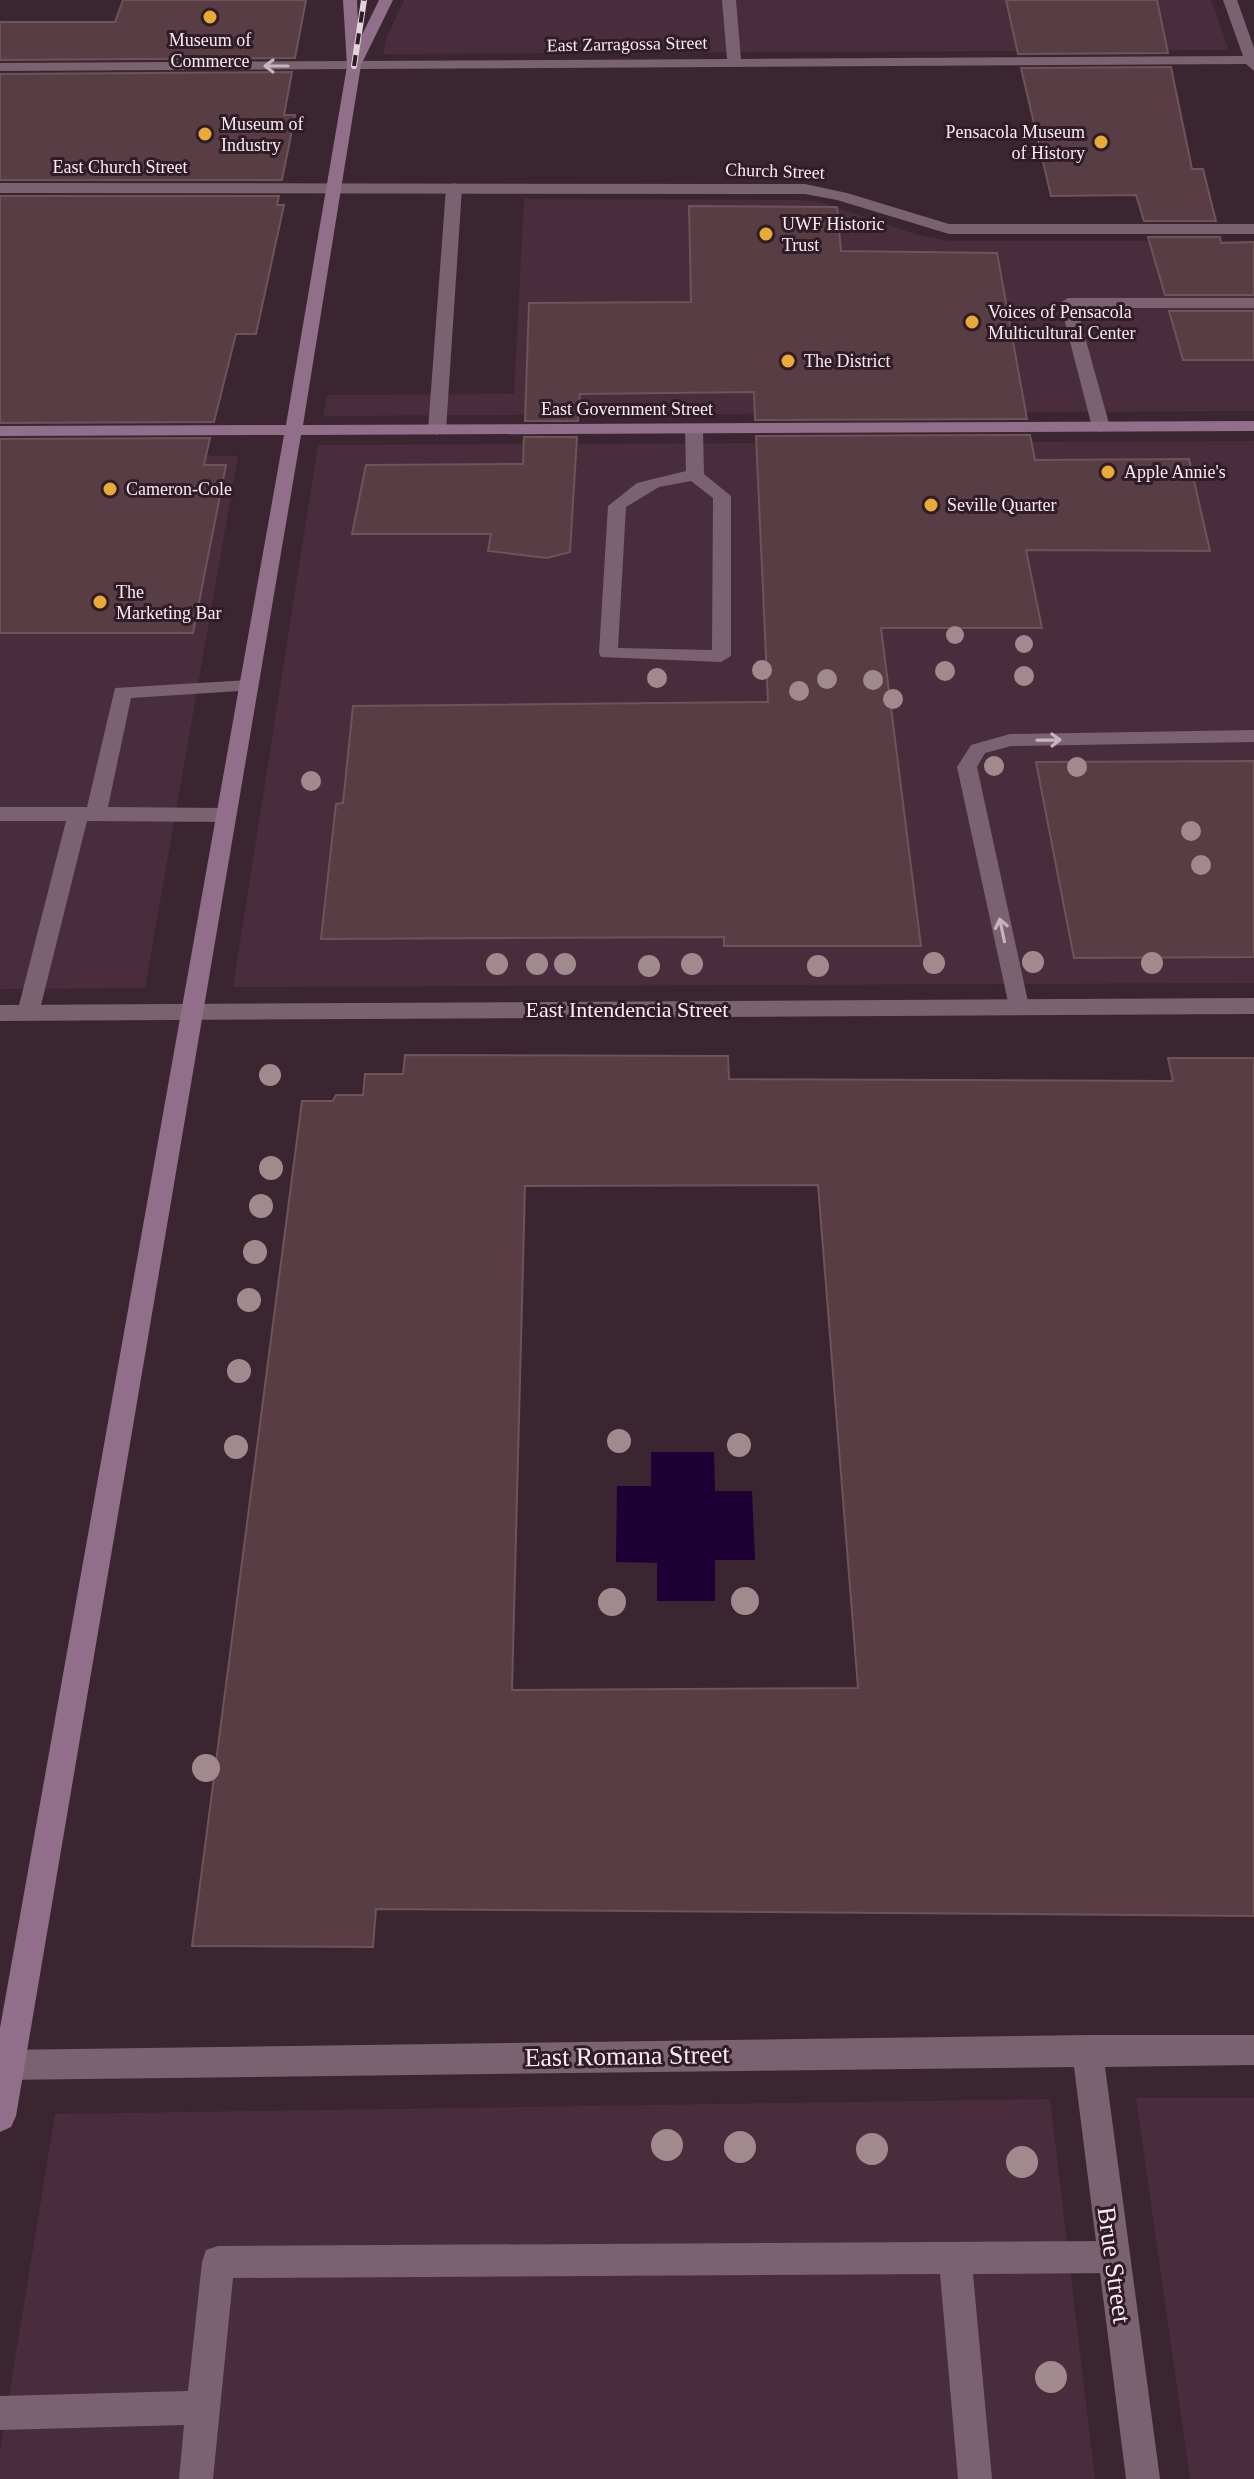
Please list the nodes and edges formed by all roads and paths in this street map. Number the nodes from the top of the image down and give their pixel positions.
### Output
1 (350, 0) edge
2 (386, 0) edge
3 (729, 0) edge
4 (1230, 0) edge
5 (734, 61) junction
6 (1253, 62) edge
7 (354, 66) junction
8 (0, 67) edge
9 (336, 186) junction
10 (0, 188) edge
11 (454, 188) junction
12 (1254, 229) edge
13 (1254, 303) edge
14 (1254, 426) edge
15 (1101, 427) junction
16 (694, 429) junction
17 (437, 430) junction
18 (0, 431) edge
19 (293, 431) junction
20 (695, 476) junction
21 (248, 686) junction
22 (1254, 736) edge
23 (0, 814) edge
24 (87, 814) junction
25 (226, 815) junction
26 (1018, 1006) junction
27 (1254, 1006) edge
28 (191, 1011) junction
29 (0, 1013) edge
30 (28, 1013) junction
31 (1087, 2050) junction
32 (1254, 2050) edge
33 (5, 2065) edge
34 (0, 2116) edge
35 (1114, 2257) junction
36 (955, 2258) junction
37 (203, 2408) junction
38 (0, 2413) edge
39 (196, 2479) edge
40 (975, 2479) edge
41 (1143, 2479) edge

1 - 7 street
2 - 7 street
3 - 5 street
4 - 6 street
5 - 6 street, East Zarragossa Street
5 - 7 street, East Zarragossa Street
7 -> 8 street, East Zarragossa Street
7 - 9 street
9 - 10 street, East Church Street
9 - 11 street, Church Street
9 - 19 street
11 - 12 street, Church Street
11 - 17 street
13 - 15 street
14 - 15 street, East Government Street
15 - 16 street, East Government Street
16 - 17 street, East Government Street
16 - 20 street
17 - 19 street, East Government Street
18 - 19 street, East Government Street
19 - 21 street
20 - 20 street
21 - 24 street
21 - 25 street
26 -> 22 street
23 - 24 street
24 - 25 street
24 - 30 street
25 - 28 street
26 - 27 street, East Intendencia Street
26 - 28 street, East Intendencia Street
28 - 30 street, East Intendencia Street
28 - 33 street
29 - 30 street, East Intendencia Street
31 - 32 street, East Romana Street
31 - 33 street, East Romana Street
31 - 35 street, Brue Street
33 - 34 street
35 - 36 street
35 - 41 street, Brue Street
36 - 37 street
36 - 40 street
37 - 38 street
37 - 39 street

